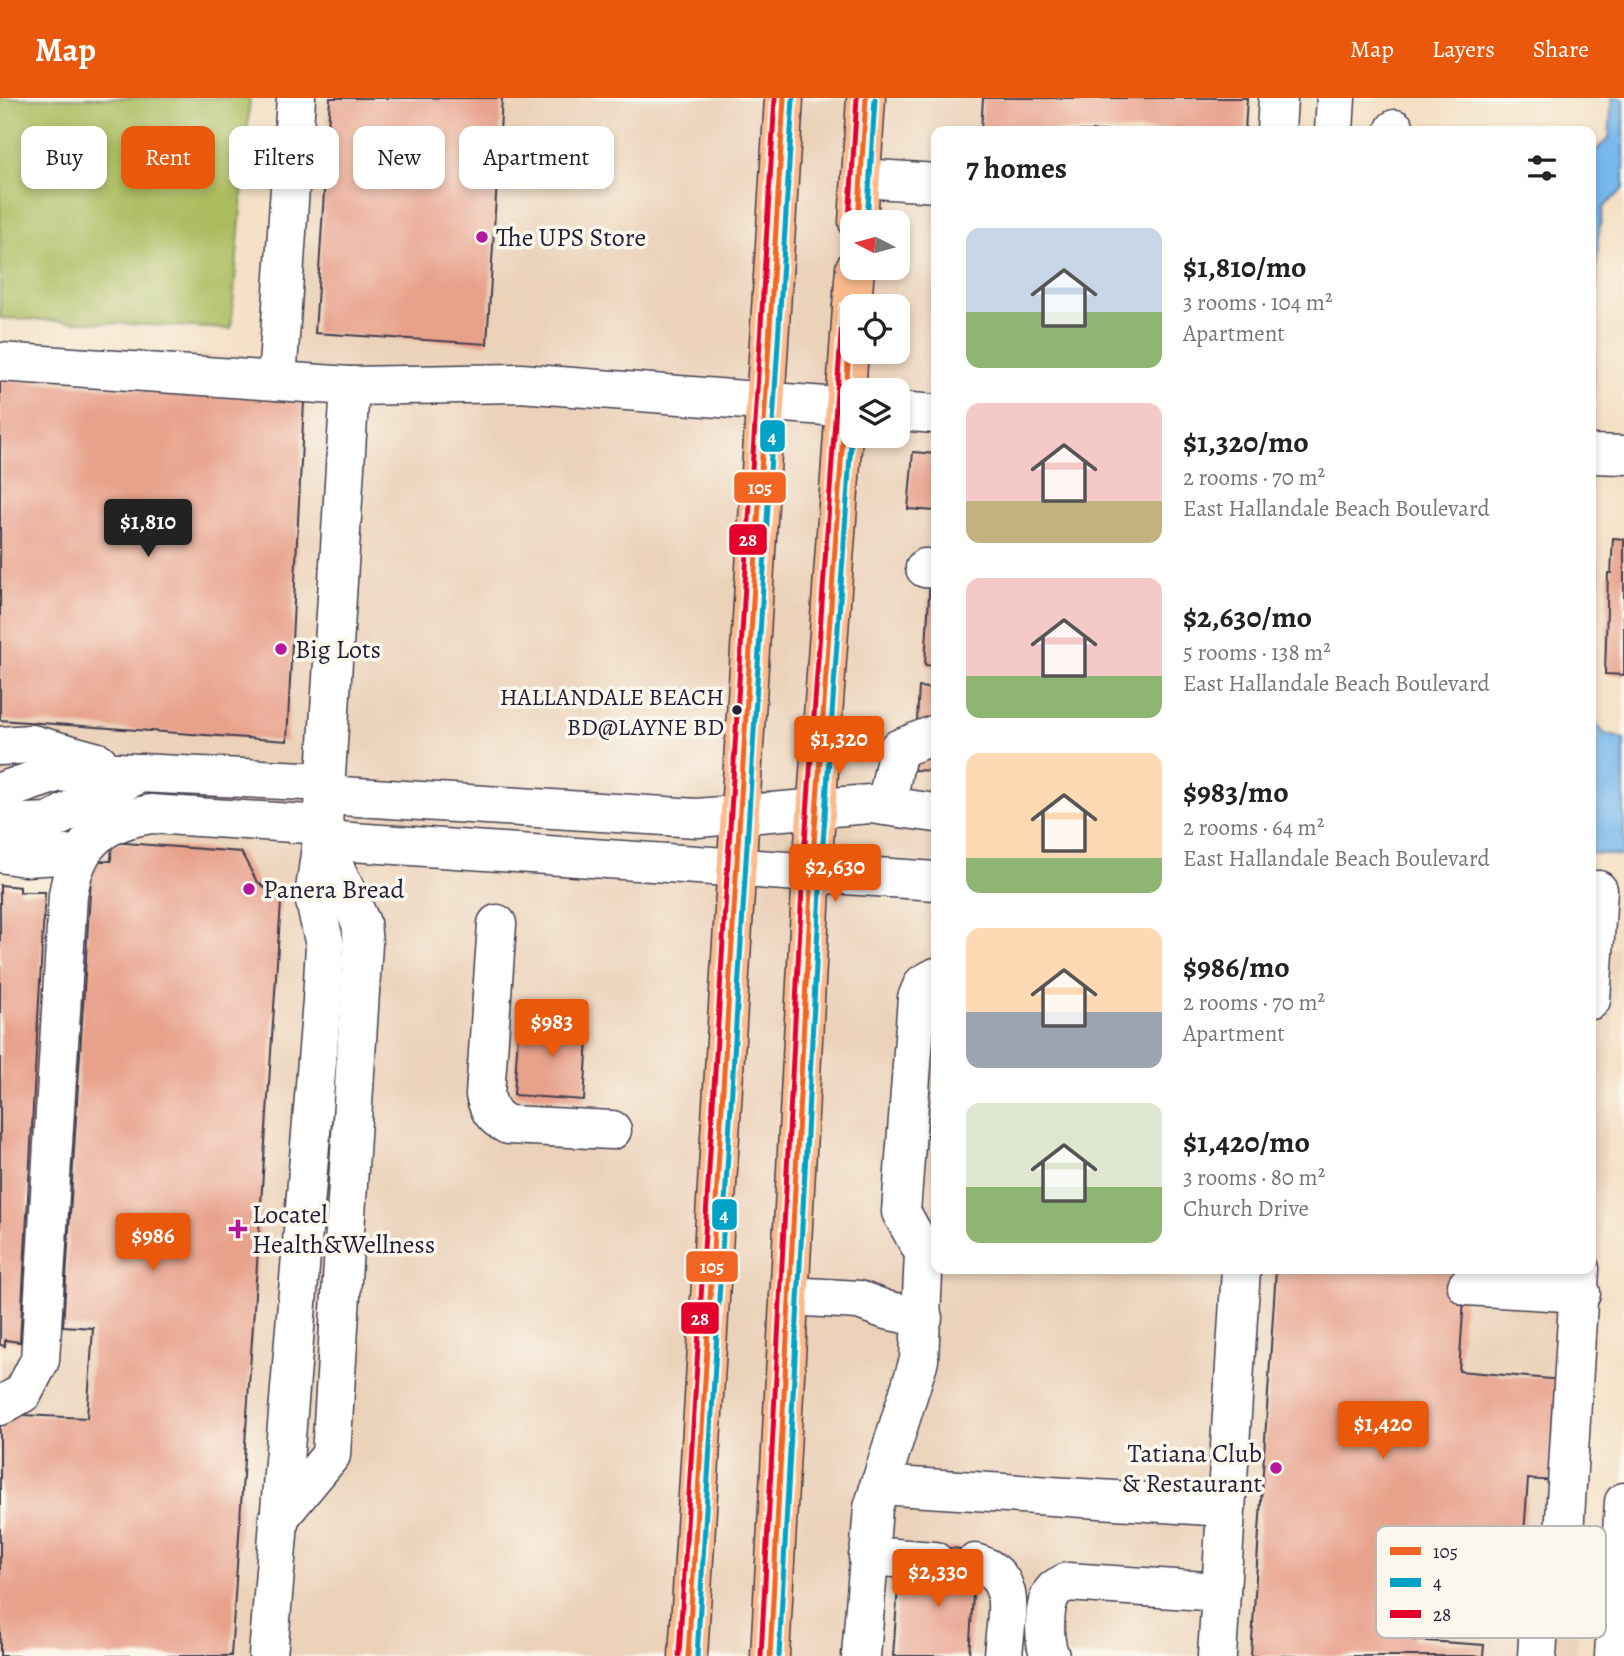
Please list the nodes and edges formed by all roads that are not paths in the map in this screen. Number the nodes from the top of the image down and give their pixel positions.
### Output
1 (296, 98) edge
2 (784, 98) edge
3 (866, 98) edge
4 (1278, 98) edge
5 (1336, 98) edge
6 (1276, 126) edge
7 (1334, 126) edge
8 (861, 178) junction
9 (931, 183) edge
10 (859, 210) edge
11 (0, 362) edge
12 (277, 381) junction
13 (350, 386) junction
14 (764, 401) junction
15 (840, 407) edge
16 (910, 412) edge
17 (931, 414) edge
18 (846, 448) edge
19 (931, 736) edge
20 (0, 746) edge
21 (140, 773) junction
22 (0, 792) edge
23 (886, 806) junction
24 (816, 807) junction
25 (324, 810) junction
26 (740, 812) junction
27 (931, 812) edge
28 (0, 824) edge
29 (0, 853) edge
30 (78, 854) junction
31 (738, 866) junction
32 (812, 871) junction
33 (931, 881) edge
34 (1604, 907) edge
35 (497, 924) dead end
36 (1596, 964) edge
37 (931, 980) edge
38 (612, 1130) dead end
39 (1241, 1274) edge
40 (1581, 1281) edge
41 (1467, 1286) dead end
42 (789, 1296) junction
43 (923, 1318) junction
44 (0, 1406) edge
45 (879, 1485) junction
46 (1624, 1502) edge
47 (1226, 1507) junction
48 (1559, 1526) edge
49 (868, 1556) junction
50 (934, 1561) dead end
51 (975, 1563) dead end
52 (1620, 1573) junction
53 (1606, 1574) edge
54 (1221, 1592) junction
55 (1538, 1638) edge
56 (268, 1656) edge
57 (688, 1656) edge
58 (770, 1656) edge
59 (861, 1656) edge
60 (1003, 1656) edge
61 (1050, 1656) edge
62 (1217, 1656) edge
63 (1537, 1656) edge
64 (1615, 1656) edge

1 - 12 street
2 - 14 main road
3 - 8 main road
4 - 6 street
5 - 7 street
8 - 9 street
8 - 10 main road
11 - 12 street
12 - 13 street
13 - 14 street
13 - 25 street
14 - 15 street
14 - 26 main road
16 - 17 street
18 - 24 main road
19 - 23 street
20 - 21 street
21 - 22 street
21 - 25 street
21 - 28 street
23 - 24 street
23 - 27 street
24 - 26 street
24 - 32 main road
25 - 26 street
25 - 30 street
25 - 31 street
25 - 56 street
26 - 31 main road
29 - 30 street
30 - 44 street
31 - 32 street
31 - 57 main road
32 - 33 street
32 - 42 main road
34 - 36 street
35 - 38 street
37 - 43 street
39 - 47 street
40 - 41 street
40 - 48 street
42 - 43 street
42 - 58 main road
43 - 45 street
45 - 47 street
45 - 49 street
46 - 52 street
47 - 54 street
49 - 50 street
49 - 59 street
51 - 60 street
52 - 53 street
52 - 64 street
54 - 61 street
54 - 62 street
55 - 63 street

